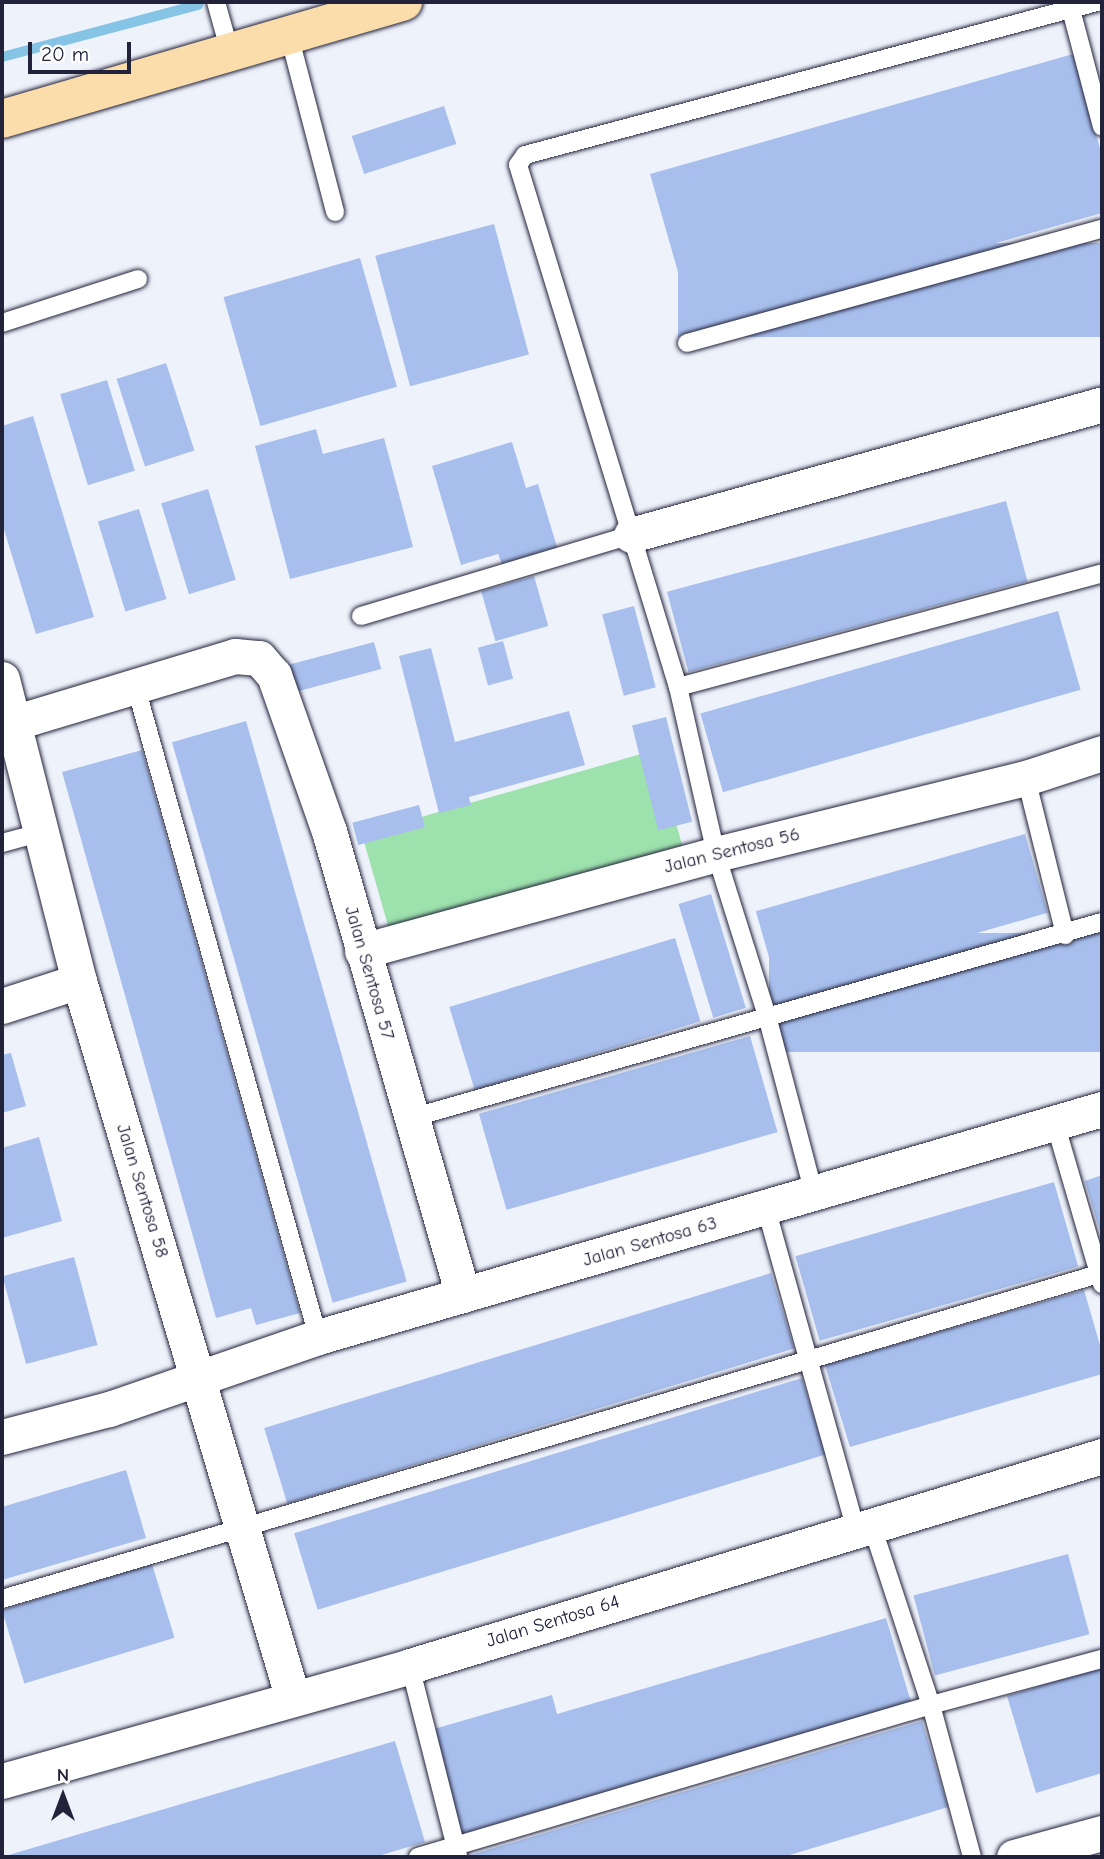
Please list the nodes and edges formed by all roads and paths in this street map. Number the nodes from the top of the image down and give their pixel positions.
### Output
1 (216, 2) edge
2 (403, 2) edge
3 (1097, 2) edge
4 (1070, 5) edge
5 (289, 35) junction
6 (230, 52) junction
7 (2, 119) edge
8 (1102, 127) edge
9 (335, 212) dead end
10 (1102, 229) edge
11 (138, 279) dead end
12 (2, 323) edge
13 (687, 343) dead end
14 (1100, 415) edge
15 (632, 535) junction
16 (1102, 573) edge
17 (361, 616) dead end
18 (2, 679) edge
19 (135, 684) junction
20 (678, 687) junction
21 (13, 723) junction
22 (1102, 753) edge
23 (1026, 779) junction
24 (39, 833) junction
25 (2, 843) edge
26 (716, 854) junction
27 (1102, 922) edge
28 (1065, 935) junction
29 (362, 951) junction
30 (79, 981) junction
31 (13, 1002) edge
32 (767, 1016) junction
33 (1102, 1109) edge
34 (411, 1118) junction
35 (1055, 1123) junction
36 (813, 1190) junction
37 (766, 1208) junction
38 (1101, 1277) edge
39 (463, 1295) junction
40 (317, 1337) junction
41 (806, 1359) junction
42 (198, 1377) junction
43 (2, 1437) edge
44 (1102, 1456) edge
45 (243, 1528) junction
46 (864, 1529) junction
47 (2, 1599) edge
48 (1102, 1659) edge
49 (410, 1665) junction
50 (293, 1699) junction
51 (931, 1705) junction
52 (2, 1781) edge
53 (1102, 1833) edge
54 (457, 1851) edge
55 (418, 1857) edge
56 (972, 1857) edge
57 (1014, 1857) edge

1 - 6 lane
2 - 5 highway
3 - 4 lane
4 - 8 lane
4 - 15 lane
5 - 6 highway
5 - 9 lane
6 - 7 highway
10 - 13 lane
11 - 12 lane
14 - 15 street
15 - 17 lane
15 - 20 lane
16 - 20 lane
18 - 21 street, Jalan Sentosa 58
19 - 21 street
19 - 29 street, Jalan Sentosa 57
19 - 40 lane
20 - 26 lane
21 - 24 street, Jalan Sentosa 58
22 - 23 street, Jalan Sentosa 56
23 - 26 street, Jalan Sentosa 56
23 - 28 lane
24 - 25 lane
24 - 30 street, Jalan Sentosa 58
26 - 29 street, Jalan Sentosa 56
26 - 32 lane
27 - 28 lane
28 - 32 lane
29 - 34 street, Jalan Sentosa 57
30 - 31 street
30 - 42 street, Jalan Sentosa 58
32 - 34 lane
32 - 36 lane
33 - 35 street, Jalan Sentosa 63
34 - 39 street, Jalan Sentosa 57
35 - 36 street, Jalan Sentosa 63
35 - 38 lane
36 - 37 street, Jalan Sentosa 63
37 - 39 street, Jalan Sentosa 63
37 - 41 lane
38 - 41 lane
39 - 40 street, Jalan Sentosa 63
40 - 42 street, Jalan Sentosa 63
41 - 45 lane
41 - 46 lane
42 - 43 street, Jalan Sentosa 63
42 - 45 street, Jalan Sentosa 58
44 - 46 street, Jalan Sentosa 64
45 - 47 lane
45 - 50 street, Jalan Sentosa 58
46 - 49 street, Jalan Sentosa 64
46 - 51 lane
48 - 51 lane
49 - 50 street, Jalan Sentosa 64
49 - 54 lane
50 - 52 street, Jalan Sentosa 64
51 - 54 lane
51 - 56 lane
53 - 57 street
54 - 55 lane

